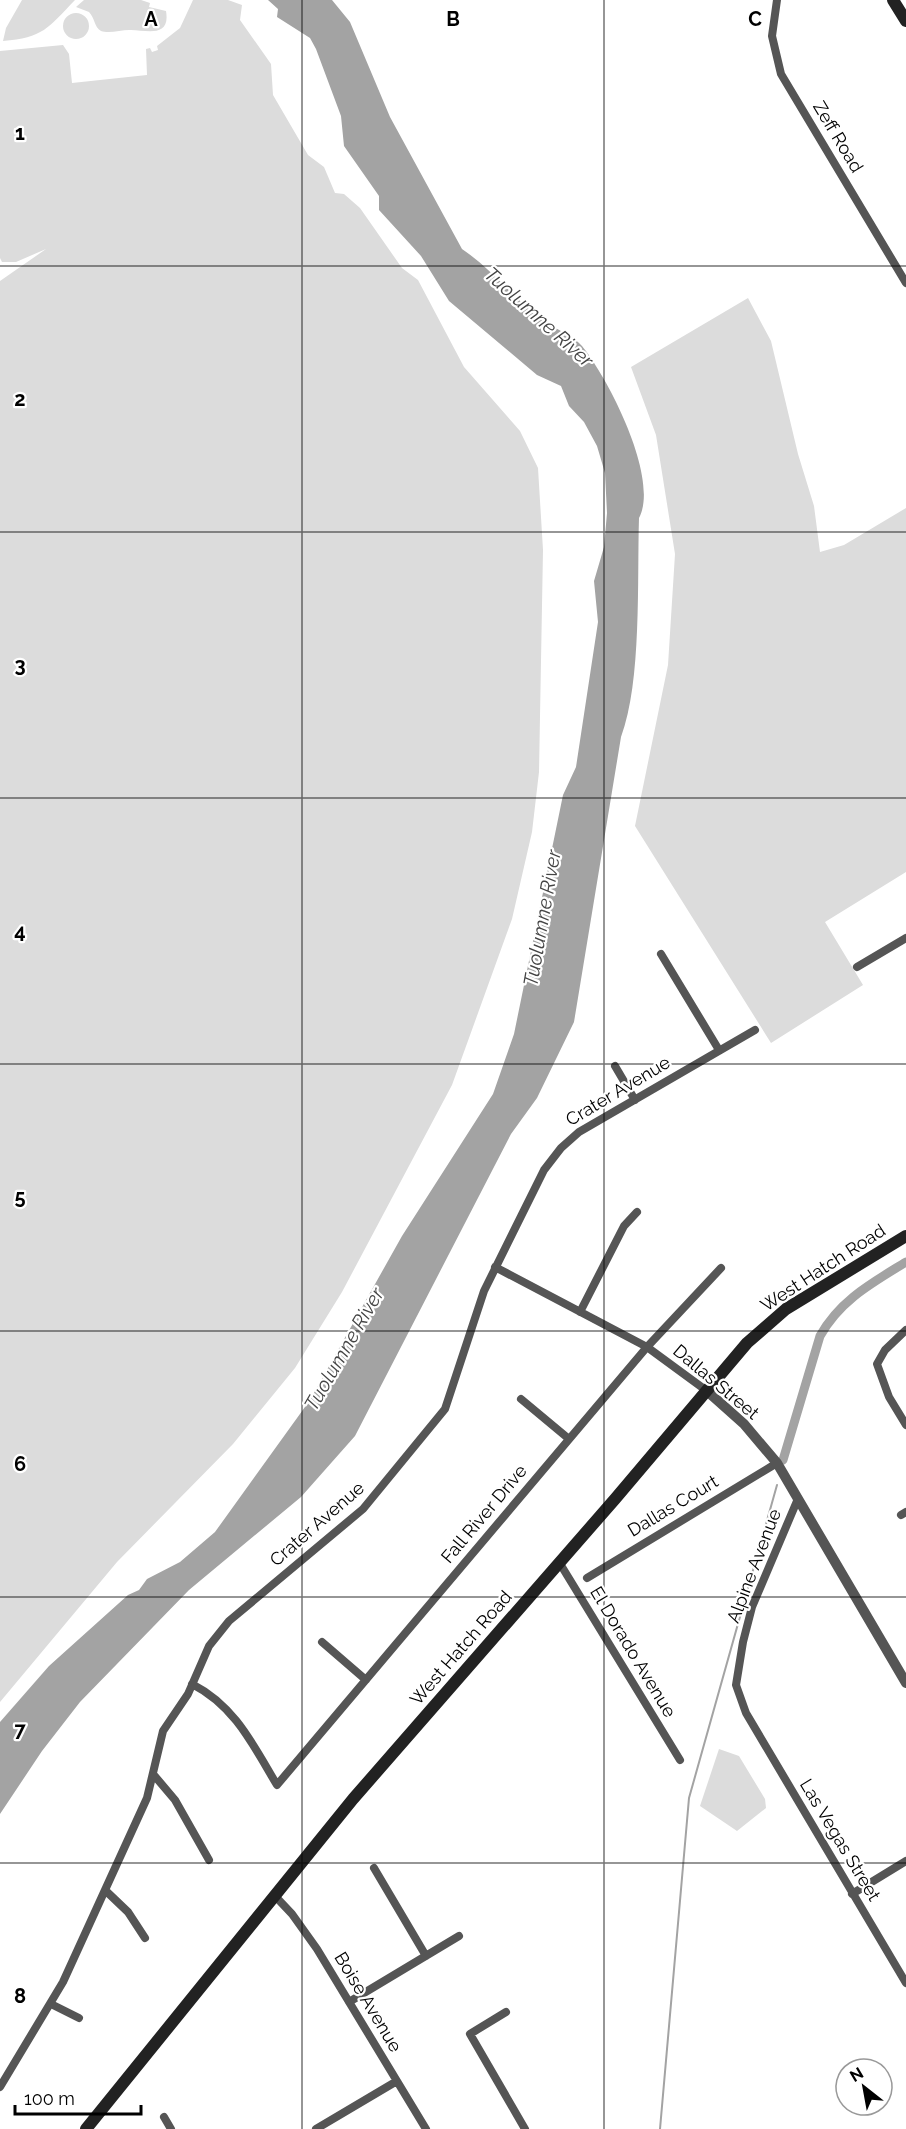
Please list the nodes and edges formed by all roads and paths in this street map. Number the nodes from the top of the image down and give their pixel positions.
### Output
1 (777, 0) edge
2 (893, 0) edge
3 (906, 21) edge
4 (906, 283) edge
5 (906, 938) edge
6 (661, 954) dead end
7 (857, 967) dead end
8 (755, 1030) dead end
9 (719, 1050) junction
10 (615, 1066) dead end
11 (635, 1100) junction
12 (637, 1212) dead end
13 (906, 1236) edge
14 (495, 1267) junction
15 (721, 1268) dead end
16 (580, 1312) junction
17 (906, 1330) edge
18 (647, 1347) junction
19 (707, 1391) junction
20 (521, 1399) dead end
21 (906, 1425) edge
22 (569, 1438) junction
23 (777, 1463) junction
24 (797, 1501) junction
25 (559, 1562) junction
26 (587, 1578) dead end
27 (322, 1642) dead end
28 (366, 1680) junction
29 (906, 1683) edge
30 (192, 1684) junction
31 (746, 1713) joint
32 (680, 1760) dead end
33 (153, 1774) junction
34 (209, 1860) dead end
35 (906, 1861) edge
36 (374, 1868) dead end
37 (106, 1891) junction
38 (852, 1894) junction
39 (275, 1896) junction
40 (459, 1936) dead end
41 (145, 1938) dead end
42 (426, 1956) junction
43 (906, 1983) edge
44 (349, 2002) junction
45 (51, 2004) junction
46 (506, 2012) dead end
47 (79, 2018) dead end
48 (397, 2081) junction
49 (0, 2087) edge
50 (164, 2117) dead end
51 (86, 2129) edge
52 (171, 2129) edge
53 (316, 2129) edge
54 (426, 2129) edge
55 (525, 2129) edge

1 - 4 street, Zeff Road
2 - 3 main road
5 - 7 street
6 - 9 street
8 - 9 street, Crater Avenue
9 - 11 street, Crater Avenue
10 - 11 street
11 - 14 street, Crater Avenue
12 - 16 street
13 - 19 main road, West Hatch Road
14 - 16 street, Dallas Street
14 - 30 street, Crater Avenue
15 - 18 street, Fall River Drive
16 - 18 street, Dallas Street
17 - 21 street
18 - 19 street, Dallas Street
18 - 22 street, Fall River Drive
19 - 23 street, Dallas Street
19 - 25 main road, West Hatch Road
20 - 22 street
22 - 28 street, Fall River Drive
23 - 24 street, Dallas Street
23 - 26 street, Dallas Court
24 - 29 street, Dallas Street
24 - 31 street, Alpine Avenue
25 - 32 street, El Dorado Avenue
25 - 39 main road, West Hatch Road
27 - 28 street
28 - 30 street, Fall River Drive
30 - 33 street, Crater Avenue
31 - 38 street, Las Vegas Street
33 - 34 street
33 - 37 street, Crater Avenue
35 - 38 street
36 - 42 street
37 - 41 street
37 - 45 street, Crater Avenue
38 - 43 street, Las Vegas Street
39 - 44 street, Boise Avenue
39 - 51 main road, West Hatch Road
40 - 42 street
42 - 44 street
44 - 48 street, Boise Avenue
45 - 47 street
45 - 49 street, Crater Avenue
46 - 55 street
48 - 53 street
48 - 54 street, Boise Avenue
50 - 52 street

